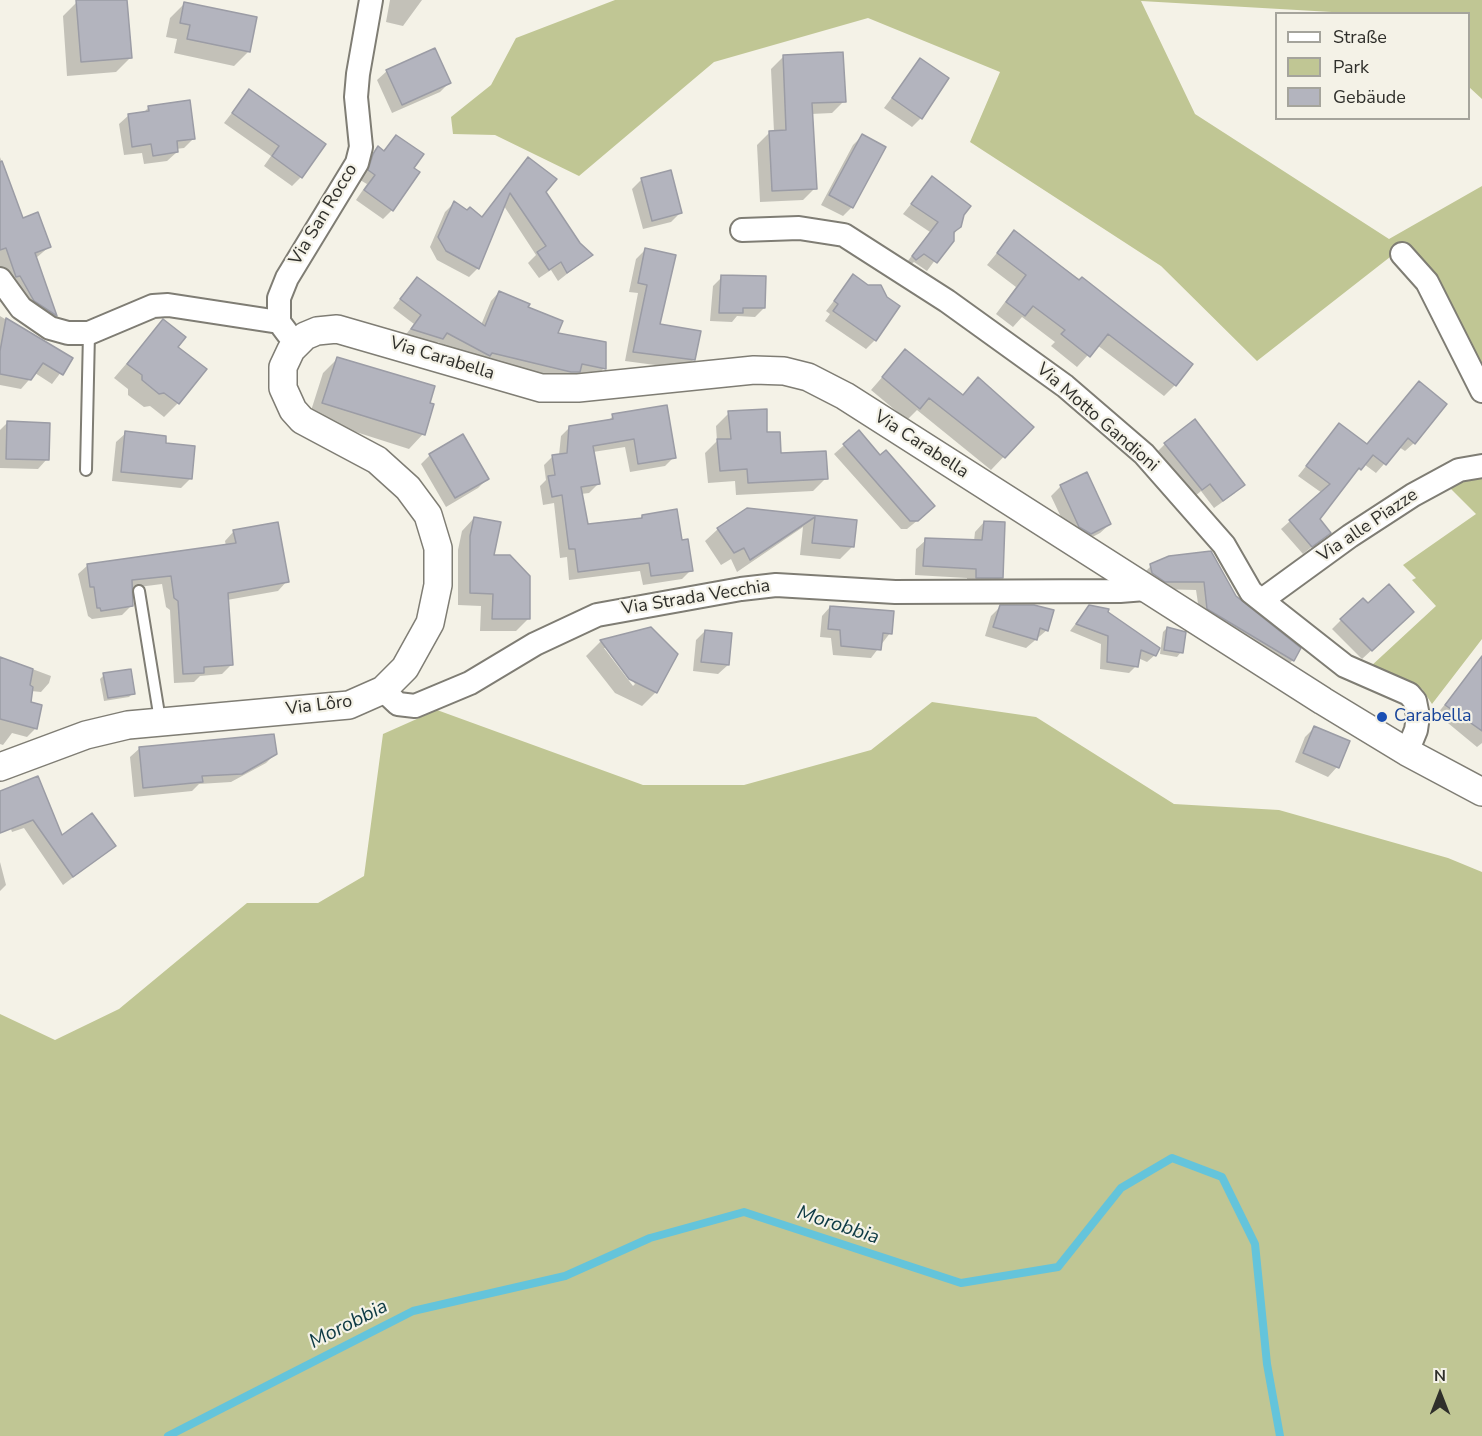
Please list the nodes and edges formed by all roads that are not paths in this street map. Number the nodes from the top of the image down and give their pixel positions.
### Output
1 (371, 0) edge
2 (742, 230) dead end
3 (1402, 254) dead end
4 (0, 279) edge
5 (279, 322) junction
6 (89, 333) junction
7 (296, 345) junction
8 (1482, 391) edge
9 (1482, 466) edge
10 (86, 470) dead end
11 (1145, 589) junction
12 (139, 591) dead end
13 (1262, 600) junction
14 (383, 690) junction
15 (160, 721) junction
16 (1407, 752) junction
17 (0, 767) edge
18 (1482, 792) edge

1 - 5 street, Via San Rocco
2 - 13 street, Via Motto Gandioni
3 - 8 street
4 - 6 street
5 - 6 street
5 - 7 street
6 - 10 lane
7 - 11 street, Via Carabella
7 - 14 street, Via Lôro
9 - 13 street, Via alle Piazze
11 - 14 street, Via Strada Vecchia
11 - 16 street, Via Carabella
12 - 15 lane
13 - 16 street, Via Motto Gandioni
14 - 15 street, Via Lôro
15 - 17 street, Via Lôro
16 - 18 street, Via Carabella

